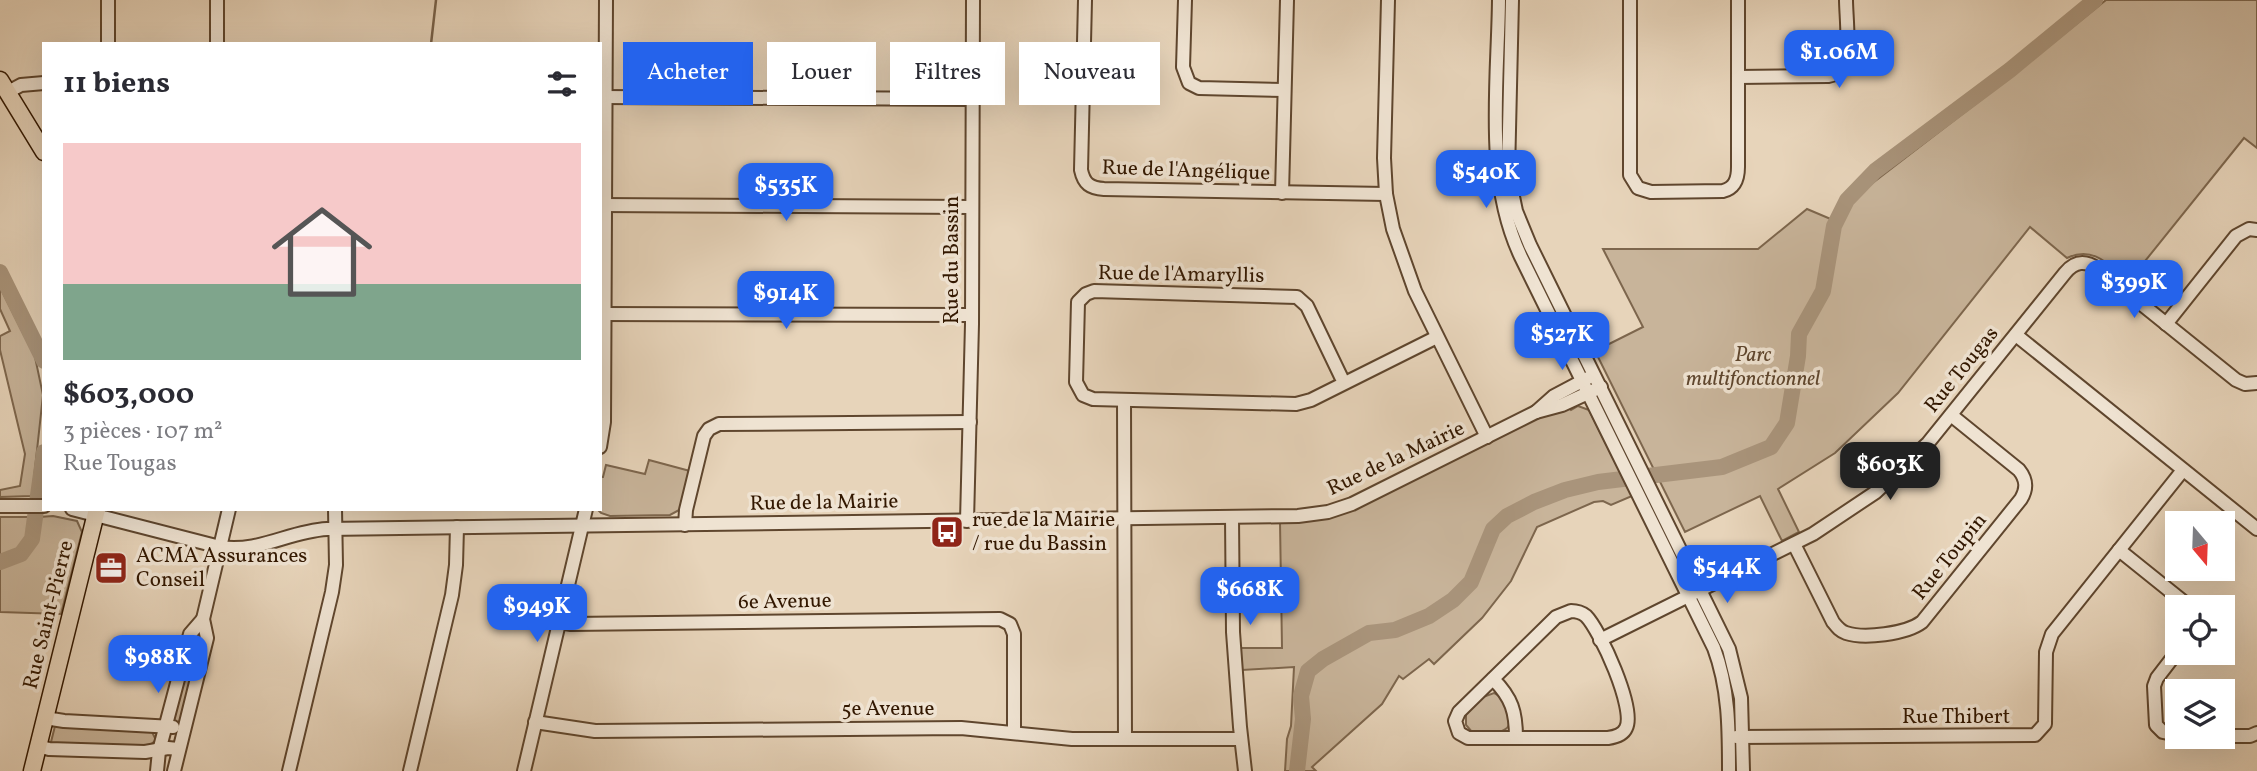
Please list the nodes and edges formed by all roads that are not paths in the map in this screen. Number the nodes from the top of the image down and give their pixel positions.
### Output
1 (108, 0) edge
2 (217, 0) edge
3 (606, 0) edge
4 (973, 0) edge
5 (1084, 0) edge
6 (1185, 0) edge
7 (1287, 0) edge
8 (1388, 0) edge
9 (1499, 0) edge
10 (1512, 0) edge
11 (1630, 0) edge
12 (1738, 0) edge
13 (1846, 0) edge
14 (108, 42) edge
15 (217, 42) edge
16 (973, 42) edge
17 (1738, 76) junction
18 (42, 83) edge
19 (4, 86) edge
20 (1284, 90) junction
21 (603, 97) edge
22 (890, 99) edge
23 (972, 105) edge
24 (42, 149) edge
25 (1282, 193) junction
26 (1386, 194) junction
27 (603, 205) edge
28 (971, 207) junction
29 (2257, 230) edge
30 (603, 314) edge
31 (972, 315) junction
32 (2166, 324) junction
33 (2016, 335) junction
34 (1437, 337) junction
35 (1595, 375) junction
36 (1582, 381) junction
37 (1345, 383) junction
38 (2257, 383) edge
39 (1601, 387) junction
40 (1588, 394) junction
41 (1124, 400) junction
42 (1536, 412) junction
43 (1951, 415) junction
44 (602, 422) edge
45 (970, 422) junction
46 (1487, 437) junction
47 (2183, 470) junction
48 (0, 506) edge
49 (42, 506) edge
50 (229, 511) edge
51 (335, 511) edge
52 (586, 511) edge
53 (97, 512) edge
54 (1232, 517) junction
55 (1124, 519) junction
56 (967, 521) junction
57 (685, 525) junction
58 (582, 526) junction
59 (457, 527) junction
60 (335, 528) junction
61 (2257, 529) edge
62 (1794, 544) junction
63 (220, 547) junction
64 (2119, 550) junction
65 (1701, 589) junction
66 (2175, 595) edge
67 (1689, 596) junction
68 (203, 619) junction
69 (559, 622) junction
70 (1600, 640) junction
71 (2167, 665) edge
72 (1493, 679) junction
73 (45, 718) junction
74 (535, 722) junction
75 (167, 726) junction
76 (184, 730) junction
77 (1014, 733) junction
78 (2165, 733) edge
79 (2257, 733) edge
80 (2235, 736) edge
81 (1729, 737) junction
82 (1743, 737) junction
83 (1516, 738) junction
84 (1125, 739) junction
85 (1241, 739) junction
86 (38, 746) junction
87 (178, 750) junction
88 (159, 751) junction
89 (32, 771) edge
90 (157, 771) edge
91 (174, 771) edge
92 (289, 771) edge
93 (410, 771) edge
94 (524, 771) edge
95 (1245, 771) edge
96 (1729, 771) edge
97 (1743, 771) edge

1 - 14 street
2 - 15 street
3 - 21 street
4 - 16 street, Rue du Bassin
5 - 25 street, Rue de l'Angélique
6 - 20 street
7 - 20 street
8 - 26 street
9 - 36 street
10 - 35 street
11 - 17 street
12 - 17 street
13 - 17 street
18 - 19 street
19 - 24 main road
20 - 25 street
21 - 22 street
21 - 27 street
23 - 28 street, Rue du Bassin
25 - 26 street, Rue de l'Angélique
26 - 34 street
27 - 28 street
27 - 30 street
28 - 31 street, Rue du Bassin
29 - 32 street
30 - 31 street
30 - 44 street
31 - 45 street, Rue du Bassin
32 - 33 street, Rue Tougas
32 - 38 street, Rue Tougas
33 - 43 street, Rue Tougas
33 - 47 street
34 - 37 street, Rue de l'Amaryllis
34 - 46 street
35 - 36 street, Rue de la Mairie
35 - 39 street
36 - 40 street
36 - 42 street, Rue de la Mairie
37 - 41 street, Rue de l'Amaryllis
37 - 41 street, Rue de l'Amaryllis
39 - 40 street, Rue de la Mairie
39 - 65 street
40 - 42 street, Rue de la Mairie
40 - 67 street
41 - 55 street
42 - 46 street, Rue de la Mairie
43 - 62 street, Rue Tougas
43 - 62 street, Rue Toupin
45 - 56 street, Rue du Bassin
45 - 57 street
46 - 54 street, Rue de la Mairie
47 - 61 street
47 - 64 street, Rue Thibert
48 - 49 street
50 - 63 street
51 - 60 street
52 - 58 street
53 - 63 street, Rue de la Mairie
53 - 73 main road, Rue Saint-Pierre
54 - 55 street, Rue de la Mairie
54 - 85 street
55 - 56 street, Rue de la Mairie
55 - 84 street
56 - 57 street, Rue de la Mairie
57 - 58 street, Rue de la Mairie
58 - 59 street, Rue de la Mairie
58 - 69 street
59 - 60 street, Rue de la Mairie
59 - 93 street
60 - 63 street, Rue de la Mairie
60 - 92 street
62 - 65 street, Rue Tougas
63 - 68 street
64 - 66 street
64 - 82 street, Rue Thibert
65 - 67 street, Rue Tougas
65 - 82 street
67 - 70 street, Rue Tougas
67 - 81 street
68 - 75 street
68 - 76 street
69 - 74 street
69 - 77 street, 6e Avenue
70 - 72 street
70 - 83 street
71 - 78 street
72 - 83 street
72 - 83 street
73 - 75 street
73 - 86 main road, Rue Saint-Pierre
74 - 77 street, 5e Avenue
74 - 94 street
75 - 76 street
75 - 88 street
76 - 87 street
77 - 84 street, 5e Avenue
79 - 80 street
81 - 82 street, Rue Thibert
81 - 96 street
82 - 97 street
84 - 85 street, 5e Avenue
85 - 95 street
86 - 88 street
86 - 89 main road, Rue Saint-Pierre
87 - 88 street
87 - 91 street
88 - 90 street

